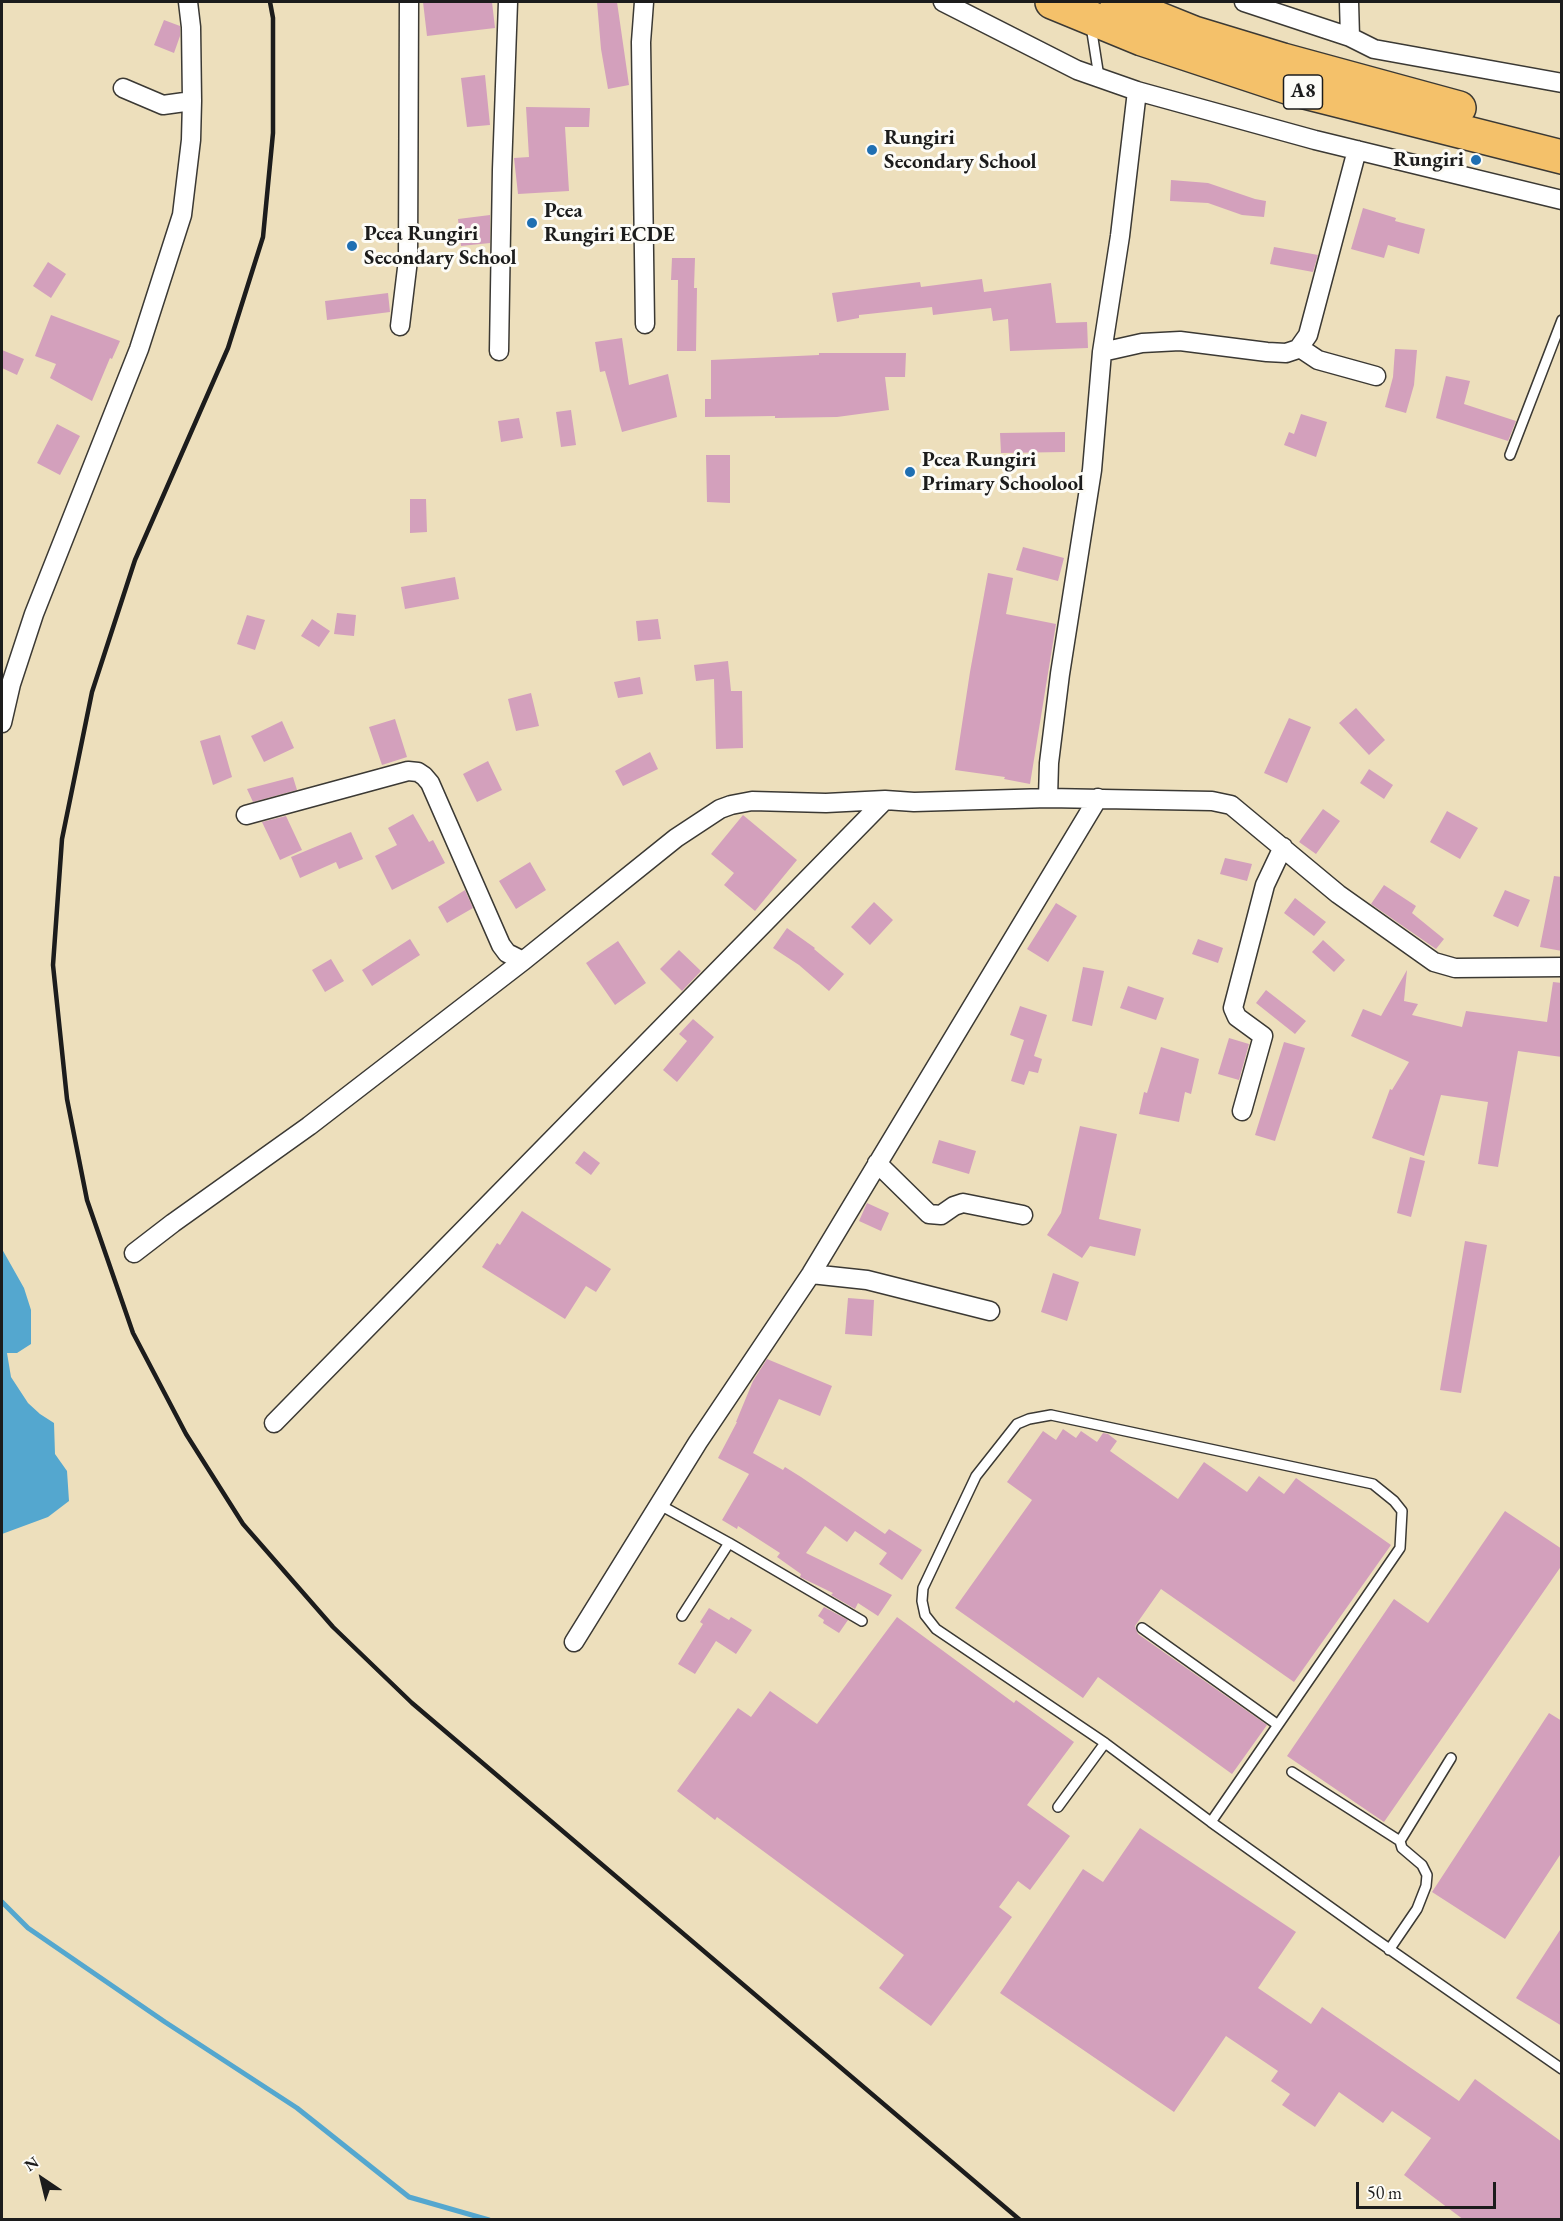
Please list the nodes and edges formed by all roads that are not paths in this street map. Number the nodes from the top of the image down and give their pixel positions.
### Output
1 (188, 2) edge
2 (408, 2) edge
3 (508, 2) edge
4 (644, 2) edge
5 (943, 2) edge
6 (1053, 2) edge
7 (1244, 2) edge
8 (1349, 2) edge
9 (1100, 10) edge
10 (1350, 37) junction
11 (1099, 77) junction
12 (1562, 83) edge
13 (123, 88) dead end
14 (1137, 91) junction
15 (192, 102) junction
16 (1562, 134) edge
17 (1357, 150) junction
18 (1562, 157) edge
19 (1562, 200) edge
20 (1562, 320) edge
21 (645, 324) dead end
22 (400, 326) dead end
23 (1300, 348) junction
24 (499, 351) dead end
25 (1102, 352) junction
26 (1376, 376) dead end
27 (1510, 455) dead end
28 (2, 723) edge
29 (1048, 798) junction
30 (1098, 798) junction
31 (885, 800) junction
32 (246, 815) dead end
33 (1283, 847) junction
34 (523, 961) junction
35 (1562, 967) edge
36 (1242, 1111) dead end
37 (877, 1162) junction
38 (1023, 1215) dead end
39 (134, 1253) dead end
40 (811, 1274) junction
41 (990, 1311) dead end
42 (274, 1423) dead end
43 (660, 1505) junction
44 (729, 1543) junction
45 (682, 1616) dead end
46 (862, 1621) dead end
47 (1142, 1628) dead end
48 (574, 1642) dead end
49 (1278, 1725) junction
50 (1105, 1743) junction
51 (1451, 1758) dead end
52 (1292, 1772) dead end
53 (1058, 1807) dead end
54 (1211, 1822) junction
55 (1400, 1841) junction
56 (1389, 1950) junction
57 (1562, 2069) edge

1 - 15 street
2 - 22 street
3 - 24 street
4 - 21 street
5 - 11 street
6 - 9 highway, A8
7 - 10 street
8 - 10 street
9 - 11 lane
9 - 16 highway, A8
9 - 18 highway, A8
10 - 12 street
11 - 14 street
13 - 15 street
14 - 17 street
14 - 25 street
15 - 28 street
17 - 19 street
17 - 23 street
20 - 27 lane
23 - 25 street
23 - 26 street
25 - 29 street
29 - 30 street
29 - 31 street
30 - 33 street
30 - 37 street
31 - 34 street
31 - 42 street
32 - 34 street
33 - 35 street
33 - 36 street
34 - 39 street
37 - 38 street
37 - 40 street
40 - 41 street
40 - 43 street
43 - 44 lane
43 - 48 street
44 - 45 lane
44 - 46 lane
47 - 49 lane
49 - 50 lane
49 - 54 lane
50 - 53 lane
50 - 54 lane
51 - 55 lane
52 - 55 lane
54 - 56 lane
55 - 56 lane
56 - 57 lane

